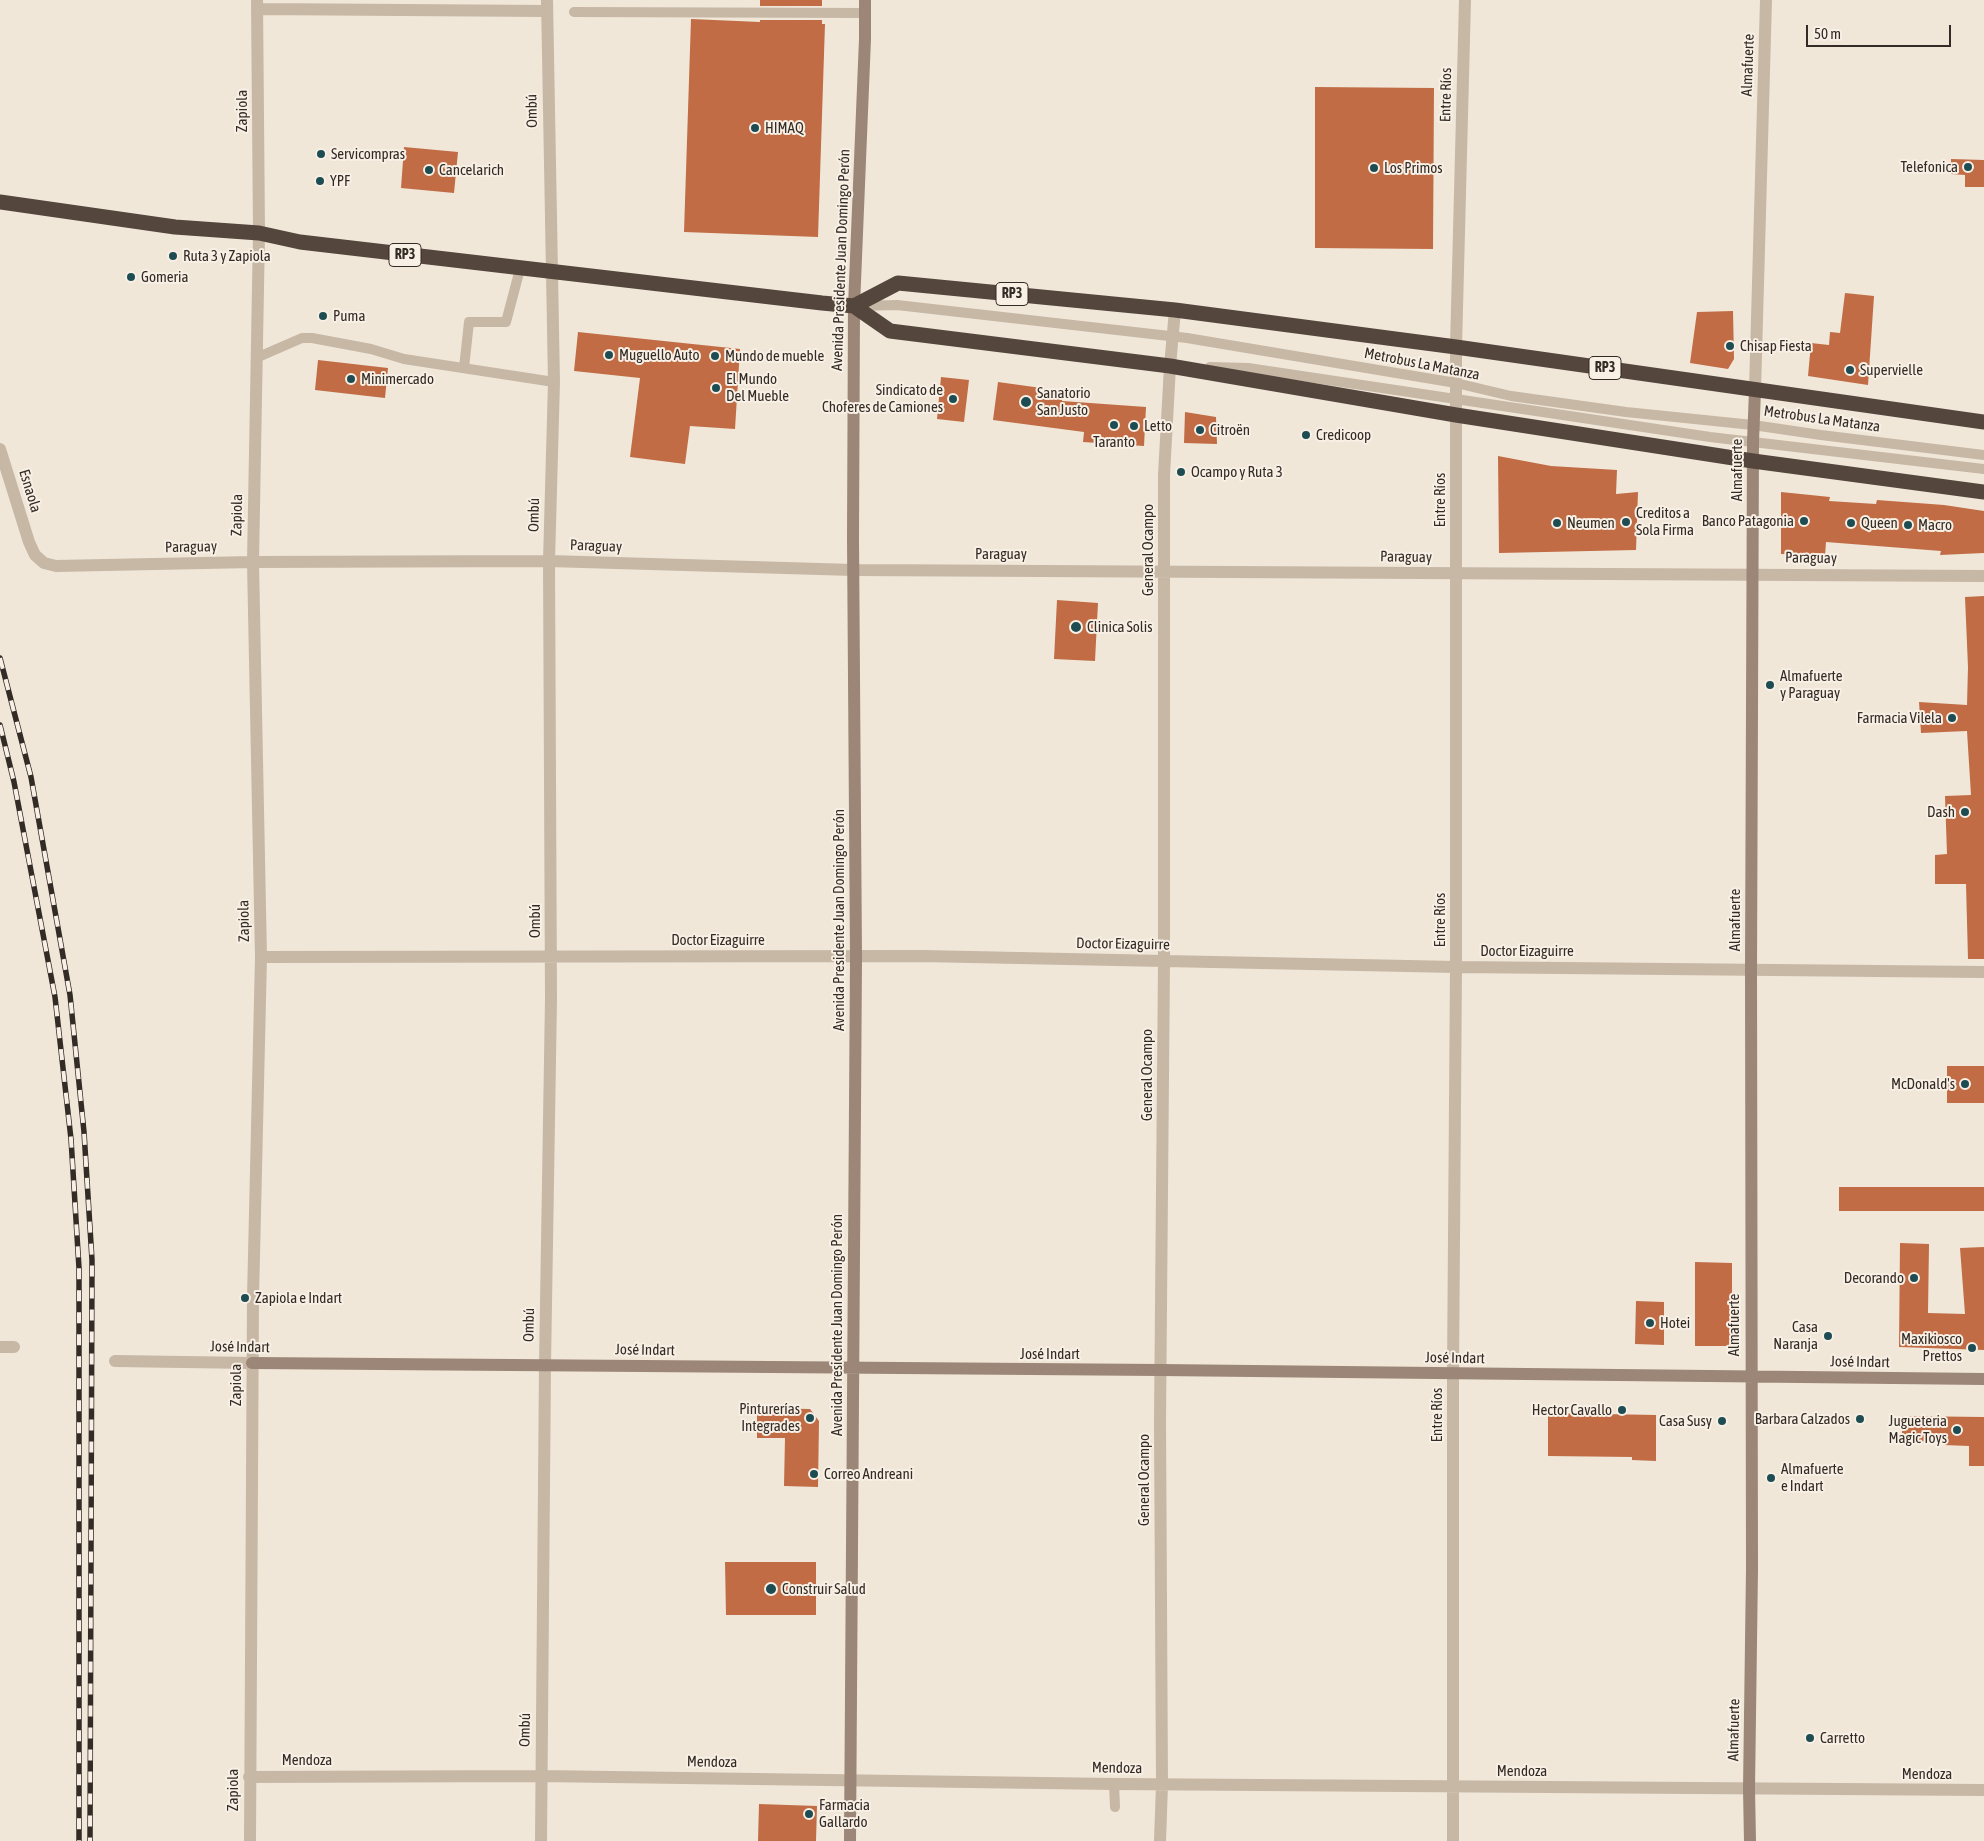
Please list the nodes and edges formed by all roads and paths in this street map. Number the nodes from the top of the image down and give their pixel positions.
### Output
1 (1465, 0) edge
2 (1766, 0) edge
3 (257, 5) edge
4 (547, 6) edge
5 (865, 6) edge
6 (574, 12) dead end
7 (0, 202) edge
8 (259, 234) junction
9 (520, 269) junction
10 (551, 273) junction
11 (854, 306) junction
12 (1175, 310) junction
13 (1173, 336) junction
14 (1456, 347) junction
15 (256, 358) junction
16 (1170, 366) junction
17 (464, 368) junction
18 (554, 382) junction
19 (1456, 383) junction
20 (1755, 390) junction
21 (1457, 398) junction
22 (1456, 415) junction
23 (1984, 422) edge
24 (1754, 425) junction
25 (1753, 442) junction
26 (0, 449) edge
27 (1984, 455) edge
28 (1753, 461) junction
29 (1984, 469) edge
30 (1984, 492) edge
31 (28, 542) joint
32 (549, 561) junction
33 (253, 562) junction
34 (853, 570) junction
35 (1164, 570) junction
36 (1753, 573) junction
37 (1457, 574) junction
38 (1984, 576) edge
39 (551, 955) junction
40 (261, 957) junction
41 (856, 958) junction
42 (1164, 962) junction
43 (1456, 967) junction
44 (1751, 968) junction
45 (1984, 972) edge
46 (0, 1346) edge
47 (14, 1347) dead end
48 (115, 1361) dead end
49 (252, 1363) junction
50 (545, 1365) junction
51 (852, 1369) junction
52 (1160, 1370) junction
53 (1453, 1374) junction
54 (1751, 1376) junction
55 (1984, 1380) edge
56 (249, 1776) junction
57 (540, 1776) junction
58 (851, 1780) junction
59 (1114, 1784) junction
60 (1162, 1785) junction
61 (1453, 1787) junction
62 (1749, 1788) junction
63 (1984, 1790) edge
64 (1115, 1807) dead end
65 (250, 1841) edge
66 (541, 1841) edge
67 (850, 1841) edge
68 (1160, 1841) edge
69 (1453, 1841) edge
70 (1750, 1841) edge

1 - 14 street, Entre Ríos
2 - 20 street, Almafuerte
3 - 4 street
3 - 8 street, Zapiola
4 - 10 street, Ombú
5 - 6 lane
5 - 11 street, Avenida Presidente Juan Domingo Perón
7 - 8 highway, RP3
8 - 9 highway, RP3
8 - 15 street, Zapiola
9 - 10 highway, RP3
9 - 17 lane
10 - 11 highway, RP3
10 - 18 street, Ombú
11 - 12 highway, RP3
11 - 13 lane, Metrobus La Matanza
11 - 16 highway, RP3
11 - 34 street, Avenida Presidente Juan Domingo Perón
12 - 13 street, General Ocampo
12 - 14 highway, RP3
13 - 16 street, General Ocampo
13 - 19 lane, Metrobus La Matanza
14 - 19 street, Entre Ríos
14 - 20 highway, RP3
15 - 17 lane
15 - 33 street, Zapiola
16 - 21 lane, Metrobus La Matanza
16 - 22 highway, RP3
16 - 35 street, General Ocampo
17 - 18 lane
18 - 32 street, Ombú
19 - 21 street, Entre Ríos
19 - 24 lane, Metrobus La Matanza
20 - 23 highway, RP3
20 - 24 street, Almafuerte
21 - 22 street, Entre Ríos
21 - 25 lane, Metrobus La Matanza
22 - 28 highway, RP3
22 - 37 street, Entre Ríos
24 - 25 street, Almafuerte
24 - 27 lane, Metrobus La Matanza
25 - 28 street, Almafuerte
25 - 29 lane, Metrobus La Matanza
26 - 31 street, Esnaola
28 - 30 highway, RP3
28 - 36 street, Almafuerte
31 - 33 street, Paraguay
32 - 33 street, Paraguay
32 - 34 street, Paraguay
32 - 39 street, Ombú
33 - 40 street, Zapiola
34 - 35 street, Paraguay
34 - 41 street, Avenida Presidente Juan Domingo Perón
35 - 37 street, Paraguay
35 - 42 street, General Ocampo
36 - 37 street, Paraguay
36 - 38 street, Paraguay
36 - 44 street, Almafuerte
37 - 43 street, Entre Ríos
39 - 40 street, Doctor Eizaguirre
39 - 41 street, Doctor Eizaguirre
39 - 50 street, Ombú
40 - 49 street, Zapiola
41 - 42 street, Doctor Eizaguirre
41 - 51 street, Avenida Presidente Juan Domingo Perón
42 - 43 street, Doctor Eizaguirre
42 - 52 street, General Ocampo
43 - 44 street, Doctor Eizaguirre
43 - 53 street, Entre Ríos
44 - 45 street, Doctor Eizaguirre
44 - 54 street, Almafuerte
46 - 47 street
48 - 49 street, José Indart
49 - 50 street, José Indart
49 - 56 street, Zapiola
50 - 51 street, José Indart
50 - 57 street, Ombú
51 - 52 street, José Indart
51 - 58 street, Avenida Presidente Juan Domingo Perón
52 - 53 street, José Indart
52 - 60 street, General Ocampo
53 - 54 street, José Indart
53 - 61 street, Entre Ríos
54 - 55 street, José Indart
54 - 62 street, Almafuerte
56 - 57 street, Mendoza
56 - 65 street, Zapiola
57 - 58 street, Mendoza
57 - 66 street, Ombú
58 - 59 street, Mendoza
58 - 67 street, Avenida Presidente Juan Domingo Perón
59 - 60 street, Mendoza
59 - 64 lane
60 - 61 street, Mendoza
60 - 68 street, General Ocampo
61 - 62 street, Mendoza
61 - 69 street, Entre Ríos
62 - 63 street, Mendoza
62 - 70 street, Almafuerte

